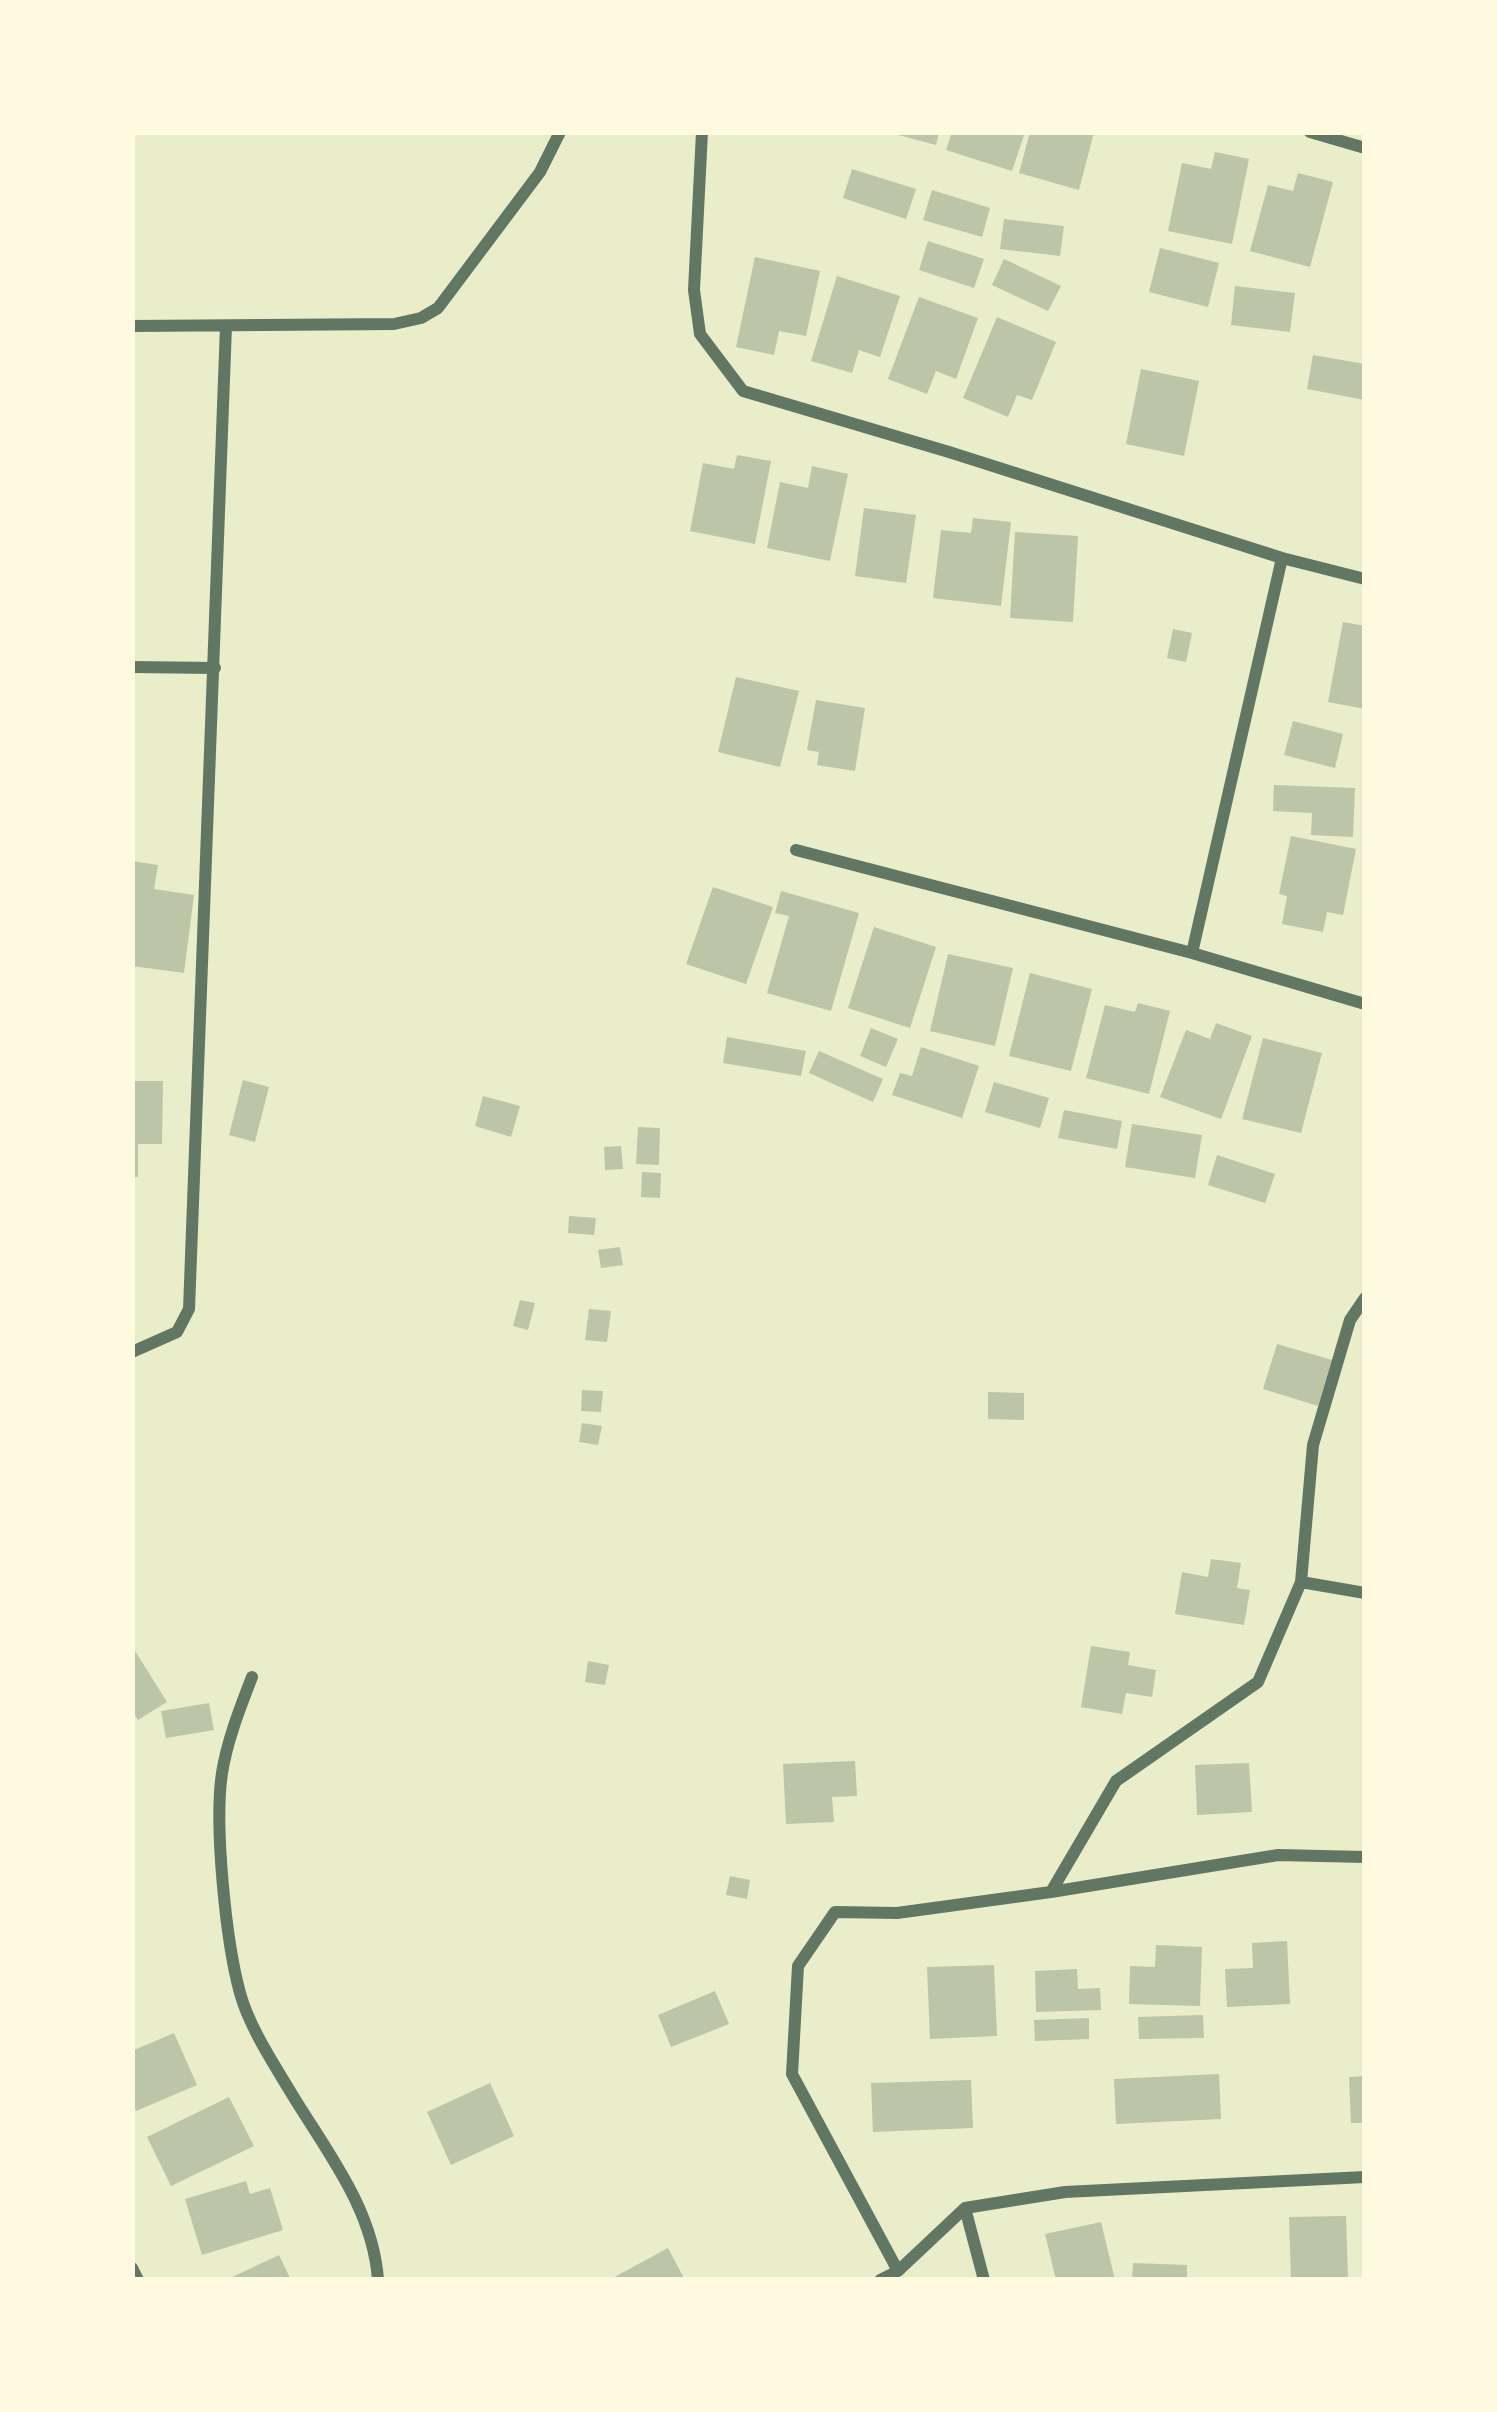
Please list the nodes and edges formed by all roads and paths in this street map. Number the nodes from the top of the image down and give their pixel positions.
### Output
1 (560, 132) edge
2 (703, 132) edge
3 (1310, 132) edge
4 (1365, 148) edge
5 (132, 326) edge
6 (226, 326) junction
7 (1282, 558) junction
8 (1365, 579) edge
9 (132, 667) edge
10 (215, 668) junction
11 (796, 850) dead end
12 (1192, 953) junction
13 (1365, 1004) edge
14 (1365, 1298) edge
15 (132, 1352) edge
16 (1301, 1582) junction
17 (1365, 1593) edge
18 (252, 1677) dead end
19 (1365, 1857) edge
20 (1051, 1892) junction
21 (1365, 2177) edge
22 (964, 2208) junction
23 (132, 2268) edge
24 (898, 2271) junction
25 (138, 2280) edge
26 (378, 2280) edge
27 (880, 2280) edge
28 (984, 2280) edge

1 - 6 street
2 - 7 street
3 - 4 street
5 - 6 street
6 - 10 street
7 - 8 street
7 - 12 street
9 - 10 street
10 - 15 street
11 - 12 street
12 - 13 street
14 - 16 street
16 - 17 street
16 - 20 street
18 - 26 street
19 - 20 street
20 - 24 street
21 - 22 street
22 - 24 street
22 - 28 street
23 - 25 street
24 - 27 street

